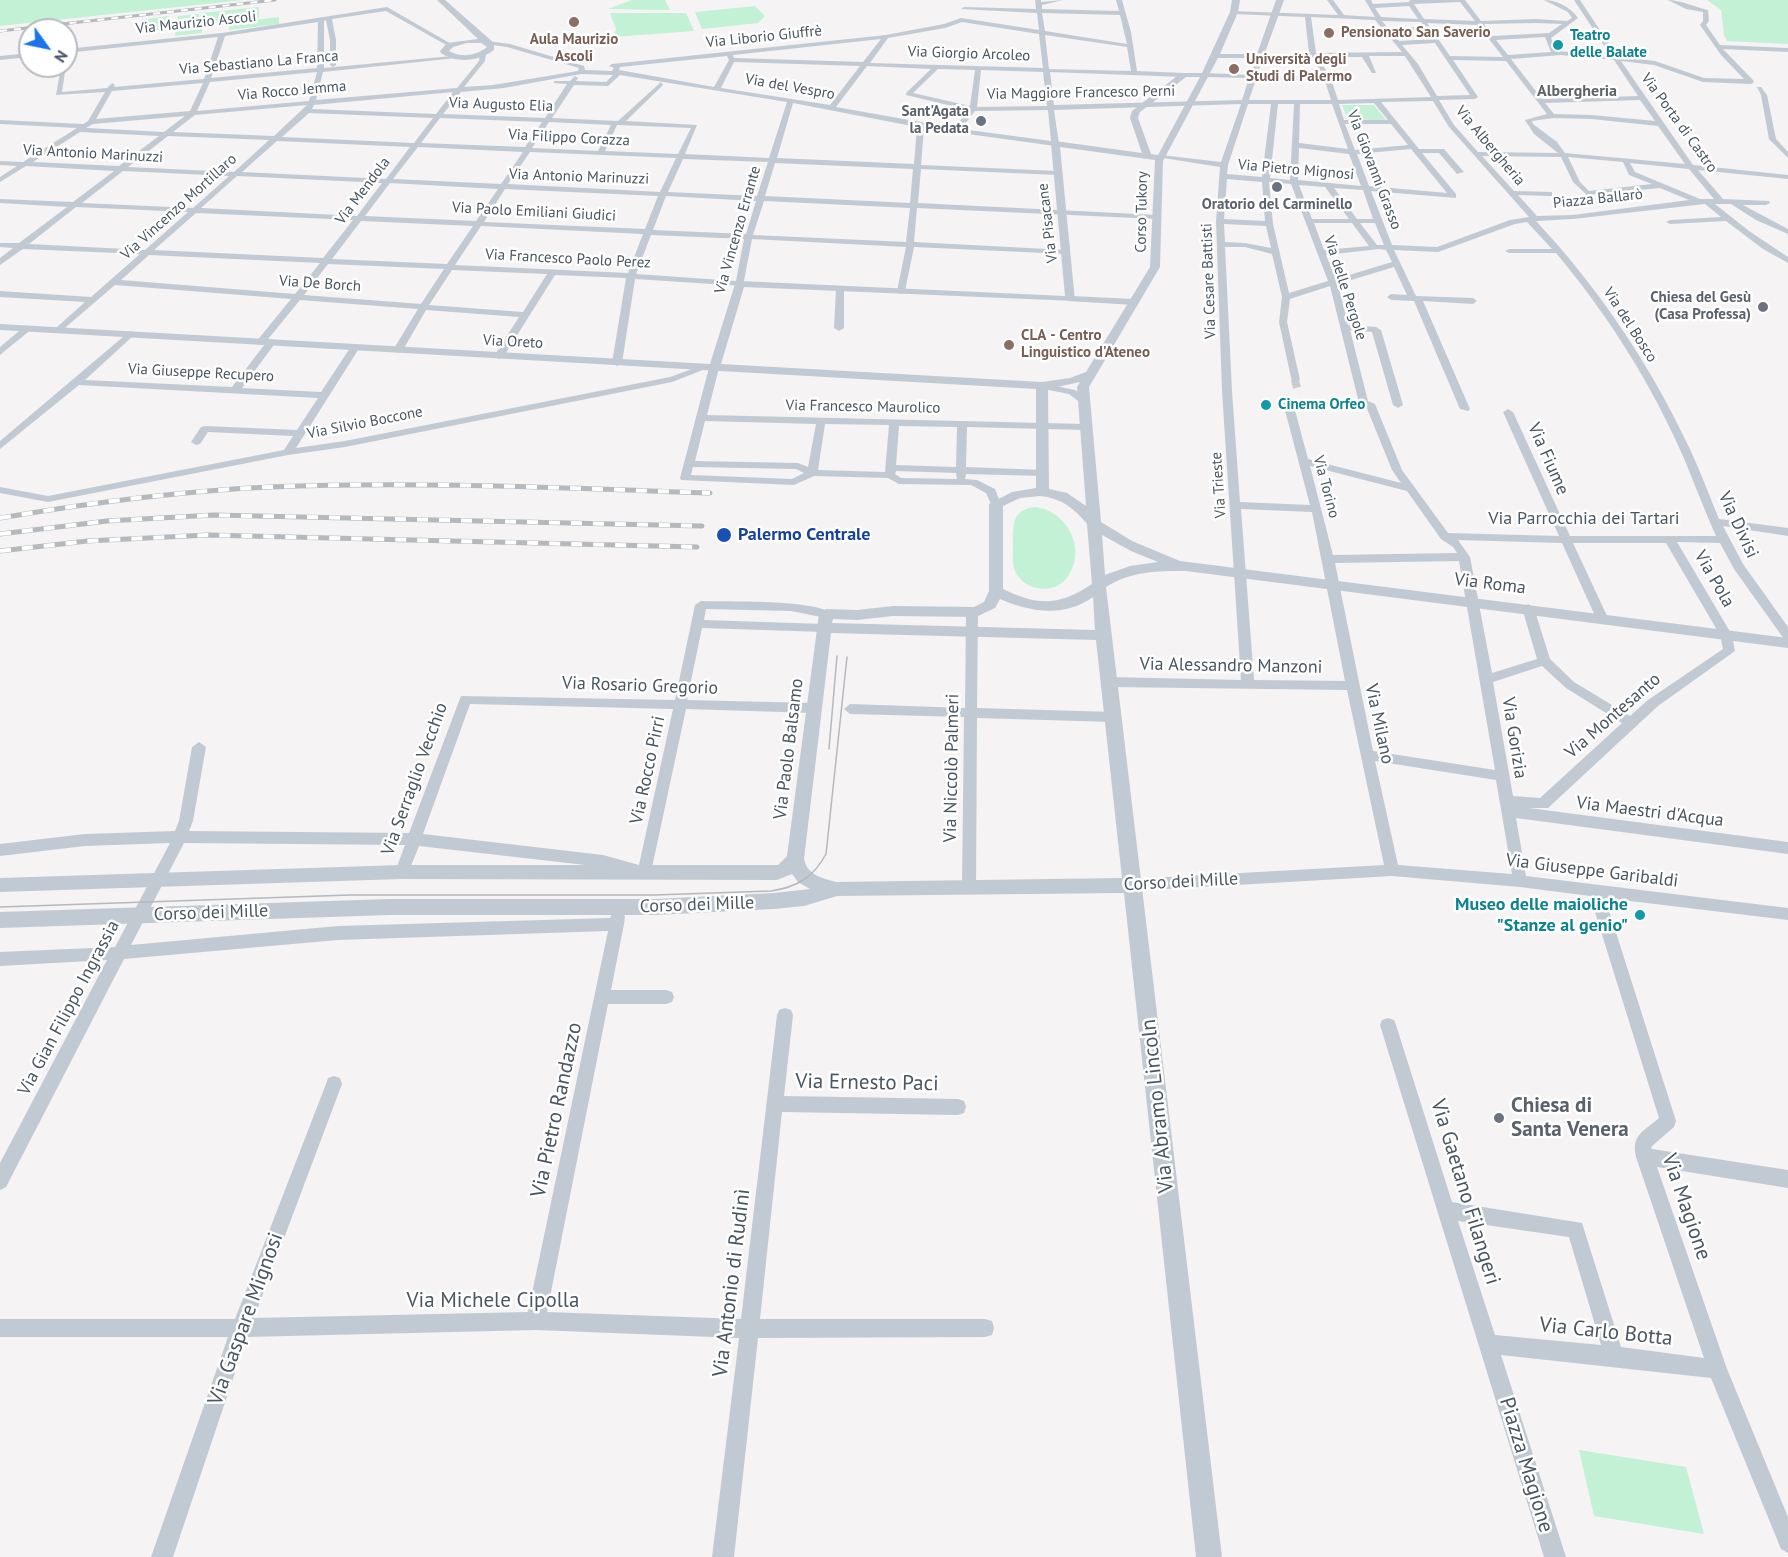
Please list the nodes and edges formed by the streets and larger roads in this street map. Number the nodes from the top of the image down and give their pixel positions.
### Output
1 (441, 0) edge
2 (1060, 0) edge
3 (1119, 0) edge
4 (1236, 0) edge
5 (1280, 0) edge
6 (1330, 0) edge
7 (1462, 0) edge
8 (1547, 0) edge
9 (1577, 0) edge
10 (1671, 0) edge
11 (1694, 0) edge
12 (1038, 2) edge
13 (1370, 3) edge
14 (1411, 4) junction
15 (1692, 9) junction
16 (1706, 11) junction
17 (1041, 12) junction
18 (1234, 12) junction
19 (1122, 13) junction
20 (1274, 14) junction
21 (1308, 16) junction
22 (1342, 17) junction
23 (329, 18) junction
24 (1379, 19) junction
25 (321, 20) junction
26 (961, 20) junction
27 (1423, 20) junction
28 (1480, 23) junction
29 (1567, 23) junction
30 (1703, 25) junction
31 (1428, 29) junction
32 (1386, 30) junction
33 (478, 33) junction
34 (1041, 34) junction
35 (222, 35) junction
36 (1551, 35) junction
37 (886, 37) junction
38 (1491, 38) junction
39 (1436, 41) junction
40 (460, 42) junction
41 (487, 43) junction
42 (1398, 43) junction
43 (1130, 46) junction
44 (1718, 47) junction
45 (447, 48) junction
46 (1788, 50) edge
47 (78, 52) edge
48 (483, 54) junction
49 (1365, 54) junction
50 (1408, 54) junction
51 (1555, 54) junction
52 (18, 56) edge
53 (1215, 56) junction
54 (1260, 56) junction
55 (1314, 56) junction
56 (463, 57) junction
57 (0, 58) edge
58 (731, 58) junction
59 (1450, 58) junction
60 (1507, 58) junction
61 (1616, 59) junction
62 (569, 63) junction
63 (863, 64) junction
64 (333, 65) junction
65 (630, 65) junction
66 (936, 67) junction
67 (320, 68) junction
68 (978, 68) junction
69 (1046, 71) junction
70 (581, 72) junction
71 (598, 72) junction
72 (1374, 72) dead end
73 (618, 73) junction
74 (1134, 73) junction
75 (1184, 75) junction
76 (1205, 75) junction
77 (1252, 76) junction
78 (62, 78) edge
79 (207, 78) junction
80 (1328, 79) junction
81 (573, 81) junction
82 (661, 84) dead end
83 (112, 86) junction
84 (496, 86) junction
85 (717, 88) junction
86 (1760, 89) dead end
87 (459, 90) junction
88 (1643, 98) junction
89 (791, 100) junction
90 (1437, 100) junction
91 (1540, 101) junction
92 (1244, 102) junction
93 (1334, 102) junction
94 (1376, 102) junction
95 (314, 103) junction
96 (1275, 103) junction
97 (1297, 103) junction
98 (1190, 104) junction
99 (1142, 106) junction
100 (831, 107) junction
101 (1051, 107) junction
102 (973, 108) junction
103 (307, 111) junction
104 (193, 113) junction
105 (1551, 116) junction
106 (440, 117) junction
107 (545, 120) junction
108 (0, 122) edge
109 (1341, 122) junction
110 (1392, 122) junction
111 (618, 123) junction
112 (1661, 124) junction
113 (86, 126) junction
114 (921, 126) junction
115 (957, 129) junction
116 (165, 134) junction
117 (275, 140) junction
118 (1054, 144) junction
119 (415, 145) junction
120 (1296, 146) junction
121 (1415, 149) junction
122 (528, 150) junction
123 (1353, 152) junction
124 (1786, 152) edge
125 (600, 153) junction
126 (1476, 154) junction
127 (1562, 155) junction
128 (679, 157) junction
129 (1148, 157) junction
130 (1160, 158) junction
131 (1268, 158) junction
132 (1277, 159) dead end
133 (1286, 160) dead end
134 (1625, 160) junction
135 (1295, 161) junction
136 (774, 162) junction
137 (0, 163) edge
138 (26, 164) junction
139 (1224, 165) junction
140 (1691, 167) junction
141 (916, 168) junction
142 (120, 169) junction
143 (1461, 172) dead end
144 (1057, 173) junction
145 (236, 174) junction
146 (1222, 176) junction
147 (1788, 177) edge
148 (0, 180) edge
149 (1266, 180) junction
150 (389, 181) junction
151 (1294, 183) junction
152 (1663, 185) junction
153 (1329, 187) junction
154 (502, 188) junction
155 (1367, 190) junction
156 (1511, 193) junction
157 (663, 194) junction
158 (1549, 194) dead end
159 (761, 199) junction
160 (0, 201) edge
161 (1704, 201) junction
162 (1720, 201) junction
163 (1731, 201) junction
164 (1766, 203) dead end
165 (74, 204) junction
166 (913, 207) junction
167 (195, 210) junction
168 (1061, 213) junction
169 (360, 217) junction
170 (1157, 217) junction
171 (1532, 219) junction
172 (1726, 219) junction
173 (1220, 221) junction
174 (1309, 221) junction
175 (1353, 221) junction
176 (1378, 221) junction
177 (1670, 222) dead end
178 (479, 223) junction
179 (1269, 224) junction
180 (648, 231) junction
181 (1788, 232) edge
182 (749, 236) junction
183 (1221, 244) junction
184 (0, 245) edge
185 (910, 245) junction
186 (21, 246) junction
187 (1389, 247) junction
188 (1374, 248) junction
189 (150, 251) junction
190 (1509, 251) dead end
191 (1558, 251) junction
192 (1788, 251) edge
193 (1066, 252) junction
194 (1276, 252) junction
195 (1775, 252) junction
196 (1320, 254) junction
197 (1788, 260) edge
198 (0, 262) edge
199 (326, 262) junction
200 (1397, 263) junction
201 (450, 268) junction
202 (552, 273) junction
203 (631, 276) junction
204 (115, 282) junction
205 (1333, 283) junction
206 (740, 284) junction
207 (840, 289) junction
208 (901, 291) junction
209 (0, 294) edge
210 (299, 296) junction
211 (1286, 297) junction
212 (1391, 297) dead end
213 (1071, 299) junction
214 (1416, 299) junction
215 (93, 300) junction
216 (1473, 301) dead end
217 (1134, 302) junction
218 (424, 306) junction
219 (524, 315) junction
220 (0, 327) edge
221 (1345, 327) junction
222 (28, 328) junction
223 (839, 328) dead end
224 (59, 330) junction
225 (130, 334) junction
226 (266, 342) junction
227 (355, 347) junction
228 (398, 350) junction
229 (0, 351) edge
230 (499, 356) junction
231 (617, 363) junction
232 (708, 368) junction
233 (1091, 374) junction
234 (1295, 380) tunnel mouth
235 (77, 382) junction
236 (1042, 386) junction
237 (235, 390) junction
238 (323, 395) junction
239 (1228, 396) joint
240 (1287, 399) tunnel mouth
241 (1084, 402) junction
242 (1398, 405) dead end
243 (1465, 409) dead end
244 (1508, 412) dead end
245 (700, 418) junction
246 (821, 421) junction
247 (1671, 421) joint
248 (894, 423) junction
249 (962, 424) junction
250 (1042, 426) junction
251 (1086, 427) junction
252 (298, 432) junction
253 (196, 442) dead end
254 (0, 447) edge
255 (288, 452) junction
256 (1304, 461) junction
257 (688, 464) junction
258 (960, 470) junction
259 (890, 472) junction
260 (812, 473) junction
261 (1043, 473) junction
262 (961, 482) junction
263 (1411, 489) junction
264 (0, 490) edge
265 (1043, 491) junction
266 (996, 504) junction
267 (1235, 506) junction
268 (1317, 509) junction
269 (1717, 522) junction
270 (1094, 525) junction
271 (1788, 532) edge
272 (1445, 536) junction
273 (1567, 539) junction
274 (1723, 540) junction
275 (1671, 541) junction
276 (1464, 557) junction
277 (1328, 559) junction
278 (1186, 566) junction
279 (1240, 572) junction
280 (1098, 584) junction
281 (1332, 584) junction
282 (996, 591) junction
283 (1473, 602) junction
284 (1528, 609) junction
285 (972, 613) junction
286 (1602, 618) junction
287 (697, 624) junction
288 (824, 629) junction
289 (972, 632) junction
290 (1103, 635) junction
291 (1726, 635) junction
292 (1788, 636) edge
293 (1788, 643) edge
294 (1544, 661) junction
295 (1486, 678) junction
296 (1109, 681) junction
297 (1248, 683) junction
298 (1352, 686) junction
299 (465, 699) joint
300 (679, 706) junction
301 (814, 708) junction
302 (850, 708) dead end
303 (970, 713) junction
304 (1113, 717) junction
305 (1630, 722) junction
306 (198, 747) dead end
307 (1367, 755) junction
308 (1502, 776) junction
309 (1508, 806) junction
310 (180, 837) junction
311 (412, 839) junction
312 (1788, 848) edge
313 (0, 850) edge
314 (795, 859) junction
315 (1392, 870) junction
316 (402, 872) junction
317 (645, 873) junction
318 (159, 879) junction
319 (1520, 881) junction
320 (0, 885) edge
321 (1133, 885) junction
322 (969, 886) junction
323 (837, 889) junction
324 (1596, 891) junction
325 (1788, 914) edge
326 (140, 916) junction
327 (619, 916) junction
328 (0, 920) edge
329 (121, 953) junction
330 (0, 959) edge
331 (603, 997) junction
332 (666, 997) dead end
333 (785, 1015) dead end
334 (1388, 1025) dead end
335 (334, 1084) dead end
336 (775, 1104) junction
337 (958, 1107) dead end
338 (1645, 1157) junction
339 (1788, 1179) edge
340 (0, 1181) edge
341 (1446, 1210) junction
342 (536, 1321) junction
343 (0, 1328) edge
344 (241, 1328) junction
345 (986, 1328) dead end
346 (749, 1329) junction
347 (1489, 1344) junction
348 (1614, 1356) junction
349 (1717, 1370) junction
350 (1498, 1372) joint
351 (1788, 1542) edge
352 (162, 1557) edge
353 (723, 1557) edge
354 (1209, 1557) edge
355 (1554, 1557) edge

1 - 33 street
2 - 12 street
3 - 19 street
4 - 18 street, Corso Tukory
5 - 20 street
6 - 22 street
7 - 14 street
7 - 28 street
8 - 29 street
9 - 61 street, Via Porta di Castro
10 - 15 street
11 - 16 street
12 - 17 street
13 - 14 street
13 - 24 street, Via Albergheria
14 - 27 street
15 - 16 street
15 - 30 street
16 - 30 street
17 - 19 street
17 - 26 street
17 - 34 street
18 - 20 street
18 - 53 street, Corso Tukory
19 - 43 street
20 - 21 street
20 - 54 street
21 - 22 street
21 - 55 street
22 - 24 street
23 - 25 street, Via Maurizio Ascoli
23 - 45 street, Via Maurizio Ascoli
23 - 64 street
24 - 27 street
24 - 32 street, Via Albergheria
25 - 35 street, Via Maurizio Ascoli
25 - 67 street
26 - 34 street
26 - 37 street, Via Liborio Giuffrè
27 - 28 street
27 - 31 street
28 - 29 street
28 - 38 street
29 - 36 street
30 - 44 street
31 - 32 street
31 - 39 street
32 - 42 street, Via Albergheria
33 - 40 street
33 - 41 street
34 - 43 street
34 - 69 street
35 - 47 street, Via Maurizio Ascoli
35 - 79 street
36 - 38 street
36 - 51 street
37 - 58 street, Via Liborio Giuffrè
37 - 63 street
38 - 60 street
39 - 42 street
39 - 59 street
40 - 41 street
40 - 45 street
41 - 48 street
41 - 62 street
42 - 50 street, Via Albergheria
43 - 74 street
44 - 46 street
44 - 61 street
45 - 56 street
45 - 64 street, Via Sebastiano La Franca
48 - 56 street
48 - 87 street, Via Mendola
49 - 50 street
49 - 55 street
49 - 72 street
50 - 90 street, Via Albergheria
51 - 60 street
51 - 61 street
52 - 57 street
53 - 54 street
53 - 76 street, Corso Tukory
54 - 55 street
54 - 77 street, Via Cesare Battisti
55 - 80 street, Via Giovanni Grasso
56 - 67 street, Via Sebastiano La Franca
58 - 63 street, Via Giorgio Arcoleo
58 - 65 street, Via Liborio Giuffrè
58 - 85 street
59 - 60 street
59 - 90 street, Via Maggiore Francesco Perni
60 - 91 street
61 - 88 street, Via Porta di Castro
62 - 65 street, Via Liborio Giuffrè
62 - 70 street
63 - 66 street, Via Giorgio Arcoleo
63 - 100 street
64 - 67 street, Via Sebastiano La Franca
65 - 73 street
66 - 68 street, Via Giorgio Arcoleo
66 - 102 street, Via Maggiore Francesco Perni
67 - 79 street, Via Sebastiano La Franca
67 - 95 street
68 - 69 street, Via Giorgio Arcoleo
68 - 102 street
69 - 74 street, Via Giorgio Arcoleo
69 - 101 street
70 - 71 street, Via del Vespro
70 - 81 street
70 - 84 street, Via Rocco Jemma
71 - 73 street, Via del Vespro
71 - 81 street
73 - 81 street
73 - 85 street, Via del Vespro
74 - 75 street, Via Giorgio Arcoleo
75 - 76 street, Via Giorgio Arcoleo
75 - 99 street
76 - 77 street
76 - 98 street, Corso Tukory
77 - 80 street
77 - 92 street, Via Cesare Battisti
78 - 83 street, Via Sebastiano La Franca
79 - 83 street, Via Sebastiano La Franca
79 - 104 street
80 - 93 street, Via Giovanni Grasso
81 - 84 street, Via Rocco Jemma
81 - 107 street
82 - 111 street
83 - 113 street
84 - 87 street, Via Rocco Jemma
85 - 89 street, Via del Vespro
86 - 124 street
87 - 95 street, Via Rocco Jemma
87 - 106 street, Via Mendola
88 - 91 street
88 - 112 street, Via Porta di Castro
89 - 100 street, Via del Vespro
89 - 136 street, Via Vincenzo Errante
90 - 94 street, Via Maggiore Francesco Perni
90 - 126 street, Via Albergheria
91 - 105 street
92 - 96 street, Via Maggiore Francesco Perni
92 - 98 street, Via Maggiore Francesco Perni
92 - 139 street, Via Cesare Battisti
93 - 94 street, Via Maggiore Francesco Perni
93 - 97 street, Via Maggiore Francesco Perni
93 - 109 street, Via Giovanni Grasso
94 - 110 street
95 - 103 street, Via Vincenzo Mortillaro
95 - 104 street, Via Rocco Jemma
96 - 97 street, Via Maggiore Francesco Perni
96 - 131 street
97 - 120 street
98 - 99 street, Via Maggiore Francesco Perni
98 - 130 street, Corso Tukory
99 - 101 street, Via Maggiore Francesco Perni
99 - 129 street, Corso Tukory
100 - 114 street, Via del Vespro
101 - 102 street, Via Maggiore Francesco Perni
101 - 118 street
102 - 115 street
103 - 106 street, Via Augusto Elia
103 - 117 street, Via Vincenzo Mortillaro
104 - 113 street, Via Rocco Jemma
104 - 116 street
105 - 112 street
105 - 127 street
106 - 107 street, Via Augusto Elia
106 - 119 street, Via Mendola
107 - 111 street, Via Augusto Elia
107 - 122 street
108 - 113 street
109 - 110 street
109 - 123 street, Via Giovanni Grasso
110 - 121 street
111 - 125 street
111 - 128 street, Via Augusto Elia
112 - 140 street, Via Porta di Castro
113 - 116 street, Via Filippo Corazza
113 - 138 street
114 - 115 street, Via del Vespro
114 - 141 street
115 - 118 street, Via del Vespro
116 - 117 street, Via Filippo Corazza
116 - 142 street
117 - 119 street, Via Filippo Corazza
117 - 145 street, Via Vincenzo Mortillaro
118 - 129 street, Via del Vespro
118 - 144 street, Via Pisacane
119 - 122 street, Via Filippo Corazza
119 - 150 street, Via Mendola
120 - 123 street
120 - 135 street
121 - 123 street
121 - 143 street
121 - 155 street, Via Pietro Mignosi
122 - 125 street, Via Filippo Corazza
122 - 154 street
123 - 155 street, Via Giovanni Grasso
125 - 128 street, Via Filippo Corazza
126 - 127 street
126 - 156 street, Via Albergheria
127 - 134 street
127 - 152 street
128 - 136 street, Via Filippo Corazza
128 - 157 street
129 - 130 street, Via del Vespro
130 - 139 street
130 - 170 street, Corso Tukory
131 - 132 street
131 - 149 street
133 - 135 street
134 - 140 street
134 - 152 street
135 - 151 street
136 - 141 street, Via Filippo Corazza
136 - 159 street, Via Vincenzo Errante
137 - 138 street, Via Antonio Marinuzzi
138 - 142 street, Via Antonio Marinuzzi
138 - 148 street
139 - 146 street, Via Cesare Battisti
140 - 147 street
140 - 162 street, Via Porta di Castro
141 - 144 street, Via Filippo Corazza
141 - 166 street
142 - 145 street, Via Antonio Marinuzzi
142 - 165 street
144 - 168 street, Via Pisacane
145 - 150 street, Via Antonio Marinuzzi
145 - 167 street, Via Vincenzo Mortillaro
146 - 149 street, Via Pietro Mignosi
146 - 173 street, Via Cesare Battisti
149 - 151 street, Via Pietro Mignosi
149 - 179 street
150 - 154 street, Via Antonio Marinuzzi
150 - 169 street, Via Mendola
151 - 153 street, Via Pietro Mignosi
151 - 174 street, Via delle Pergole
152 - 161 street
153 - 155 street, Via Pietro Mignosi
153 - 175 street
154 - 157 street, Via Antonio Marinuzzi
154 - 178 street
155 - 176 street, Via Giovanni Grasso
156 - 158 street
156 - 171 street, Via Albergheria
157 - 159 street, Via Antonio Marinuzzi
157 - 180 street
159 - 166 street, Via Antonio Marinuzzi
159 - 182 street, Via Vincenzo Errante
160 - 165 street, Via Paolo Emiliani Giudici
161 - 162 street, Piazza Ballarò
161 - 171 street, Piazza Ballarò
161 - 172 street
162 - 163 street, Piazza Ballarò
163 - 164 street, Piazza Ballarò
163 - 181 street
165 - 167 street, Via Paolo Emiliani Giudici
165 - 186 street
166 - 168 street, Via Antonio Marinuzzi
166 - 185 street
167 - 169 street, Via Paolo Emiliani Giudici
167 - 189 street, Via Vincenzo Mortillaro
168 - 170 street, Via Antonio Marinuzzi
168 - 193 street, Via Pisacane
169 - 178 street, Via Paolo Emiliani Giudici
169 - 199 street, Via Mendola
170 - 217 street, Corso Tukory
171 - 187 street, Piazza Ballarò
171 - 191 street, Via Albergheria
172 - 177 street
172 - 195 street
173 - 179 street
173 - 183 street, Via Cesare Battisti
174 - 175 street
174 - 196 street, Via delle Pergole
175 - 176 street
175 - 188 street
176 - 187 street, Via Giovanni Grasso
178 - 180 street, Via Paolo Emiliani Giudici
178 - 201 street
179 - 194 street
180 - 182 street, Via Paolo Emiliani Giudici
180 - 203 street
182 - 185 street, Via Paolo Emiliani Giudici
182 - 206 street, Via Vincenzo Errante
183 - 194 street
183 - 239 street, Via Cesare Battisti
184 - 186 street, Via Francesco Paolo Perez
185 - 193 street, Via Paolo Emiliani Giudici
185 - 208 street
186 - 189 street, Via Francesco Paolo Perez
186 - 198 street
187 - 188 street
187 - 200 street, Via Giovanni Grasso
188 - 196 street
189 - 199 street, Via Francesco Paolo Perez
189 - 204 street, Via Vincenzo Mortillaro
190 - 191 street
191 - 247 street, Via del Bosco
192 - 195 street
193 - 213 street, Via Pisacane
194 - 211 street
195 - 197 street
196 - 205 street, Via delle Pergole
199 - 201 street, Via Francesco Paolo Perez
199 - 210 street, Via Mendola
200 - 205 street
200 - 214 street, Via Giovanni Grasso
201 - 202 street, Via Francesco Paolo Perez
201 - 218 street
202 - 203 street, Via Francesco Paolo Perez
202 - 219 street
203 - 206 street, Via Francesco Paolo Perez
203 - 231 street
204 - 210 street, Via De Borch
204 - 215 street, Via Vincenzo Mortillaro
205 - 211 street
205 - 221 street, Via delle Pergole
206 - 207 street, Via Francesco Paolo Perez
206 - 232 street, Via Vincenzo Errante
207 - 208 street, Via Francesco Paolo Perez
207 - 223 street
208 - 213 street, Via Francesco Paolo Perez
209 - 215 street
210 - 218 street, Via De Borch
210 - 226 street, Via Mendola
211 - 234 street
212 - 214 street
213 - 217 street, Via Francesco Paolo Perez
214 - 216 street
214 - 243 street, Via Giovanni Grasso
215 - 224 street, Via Vincenzo Mortillaro
217 - 233 street, Corso Tukory
218 - 219 street, Via De Borch
218 - 228 street
219 - 230 street
220 - 222 street, Via Oreto
221 - 242 street
221 - 263 street, Via delle Pergole
222 - 224 street, Via Oreto
222 - 229 street
224 - 225 street, Via Oreto
225 - 226 street, Via Oreto
225 - 235 street
226 - 227 street, Via Oreto
226 - 237 street, Via Mendola
227 - 228 street, Via Oreto
227 - 238 street
228 - 230 street, Via Oreto
230 - 231 street, Via Oreto
231 - 232 street, Via Oreto
232 - 236 street, Via Oreto
232 - 245 street
232 - 255 street, Via Silvio Boccone
233 - 236 street, Via Oreto
233 - 241 street, Corso Tukory
235 - 237 street, Via Giuseppe Recupero
235 - 254 street
236 - 241 street
236 - 250 street
237 - 238 street, Via Giuseppe Recupero
238 - 252 street
239 - 267 street, Via Trieste
240 - 256 street, Via Torino
241 - 251 street
244 - 273 street, Via Fiume
245 - 246 street, Via Francesco Maurolico
245 - 257 street
246 - 248 street, Via Francesco Maurolico
246 - 260 street
247 - 269 street, Via Divisi
248 - 249 street, Via Francesco Maurolico
248 - 259 street
249 - 250 street, Via Francesco Maurolico
249 - 258 street
250 - 251 street, Via Francesco Maurolico
250 - 261 street
251 - 270 street
252 - 253 street
252 - 255 street
255 - 264 street, Via Silvio Boccone
256 - 263 street
256 - 268 street, Via Torino
257 - 260 street
257 - 260 street
258 - 259 street
258 - 261 street
258 - 262 street
259 - 260 street
259 - 262 street
261 - 265 street
262 - 266 street
263 - 272 street, Via delle Pergole
265 - 266 street
265 - 270 street
266 - 282 street
267 - 268 street
267 - 279 street, Via Trieste
268 - 277 street, Via Torino
269 - 271 street
269 - 274 street, Via Divisi
270 - 278 street
270 - 280 street
272 - 273 street, Via Parrocchia dei Tartari
272 - 276 street, Via delle Pergole
273 - 275 street, Via Parrocchia dei Tartari
273 - 286 street, Via Fiume
274 - 275 street, Via Parrocchia dei Tartari
274 - 292 street, Via Divisi
275 - 291 street, Via Pola
276 - 277 street
276 - 283 street, Via Gorizia
277 - 281 street, Via Torino
278 - 279 street, Via Roma
278 - 280 street
279 - 281 street, Via Roma
279 - 297 street, Via Trieste
280 - 282 street
280 - 290 street, Via Abramo Lincoln
281 - 283 street, Via Roma
281 - 298 street, Via Milano
282 - 285 street
283 - 284 street, Via Roma
283 - 295 street, Via Gorizia
284 - 286 street, Via Roma
284 - 294 street
285 - 288 street
285 - 289 street, Via Niccolò Palmeri
286 - 291 street, Via Roma
287 - 288 street
287 - 288 street
287 - 300 street, Via Rocco Pirri
288 - 289 street
288 - 301 street, Via Paolo Balsamo
289 - 290 street
289 - 303 street, Via Niccolò Palmeri
290 - 296 street, Via Abramo Lincoln
291 - 293 street, Via Roma
291 - 305 street, Via Montesanto
294 - 295 street
294 - 305 street
295 - 308 street, Via Gorizia
296 - 297 street, Via Alessandro Manzoni
296 - 304 street, Via Abramo Lincoln
297 - 298 street, Via Alessandro Manzoni
298 - 307 street, Via Milano
299 - 300 street, Via Rosario Gregorio
299 - 311 street, Via Serraglio Vecchio
300 - 301 street, Via Rosario Gregorio
300 - 317 street, Via Rocco Pirri
301 - 314 street, Via Paolo Balsamo
302 - 303 street
303 - 304 street
303 - 322 street, Via Niccolò Palmeri
304 - 321 street, Via Abramo Lincoln
305 - 309 street, Via Montesanto
306 - 310 street, Via Gian Filippo Ingrassia
307 - 308 street
307 - 315 street, Via Milano
308 - 309 street, Via Gorizia
309 - 312 street, Via Maestri d'Acqua
309 - 319 street, Via Gorizia
310 - 311 street, Corso dei Mille
310 - 313 street, Corso dei Mille
310 - 318 street, Via Gian Filippo Ingrassia
311 - 316 street, Via Serraglio Vecchio
311 - 317 street, Corso dei Mille
314 - 317 street, Corso dei Mille
314 - 323 street
315 - 319 street, Via Giuseppe Garibaldi
315 - 321 street, Corso dei Mille
316 - 317 street, Corso dei Mille
316 - 318 street, Corso dei Mille
318 - 320 street, Corso dei Mille
318 - 326 street, Via Gian Filippo Ingrassia
319 - 324 street, Via Giuseppe Garibaldi
321 - 322 street, Corso dei Mille
321 - 354 street, Via Abramo Lincoln
322 - 323 street, Corso dei Mille
323 - 327 street, Corso dei Mille
324 - 325 street, Via Giuseppe Garibaldi
324 - 338 street, Via Magione
326 - 327 street, Corso dei Mille
326 - 328 street, Corso dei Mille
326 - 329 street, Via Gian Filippo Ingrassia
327 - 329 street, Corso dei Mille
327 - 331 street, Via Pietro Randazzo
329 - 330 street, Corso dei Mille
329 - 340 street, Via Gian Filippo Ingrassia
331 - 332 street
331 - 342 street, Via Pietro Randazzo
333 - 336 street, Via Antonio di Rudinì
334 - 341 street, Via Gaetano Filangeri
335 - 344 street, Via Gaspare Mignosi
336 - 337 street, Via Ernesto Paci
336 - 346 street, Via Antonio di Rudinì
338 - 339 street
338 - 349 street, Via Magione
341 - 347 street, Via Gaetano Filangeri
341 - 348 street
342 - 344 street, Via Michele Cipolla
342 - 346 street, Via Michele Cipolla
343 - 344 street, Via Michele Cipolla
344 - 352 street, Via Gaspare Mignosi
345 - 346 street, Via Michele Cipolla
346 - 353 street, Via Antonio di Rudinì
347 - 348 street, Via Carlo Botta
347 - 350 street, Via Gaetano Filangeri
348 - 349 street, Via Carlo Botta
349 - 351 street, Via Magione
350 - 355 street, Piazza Magione

